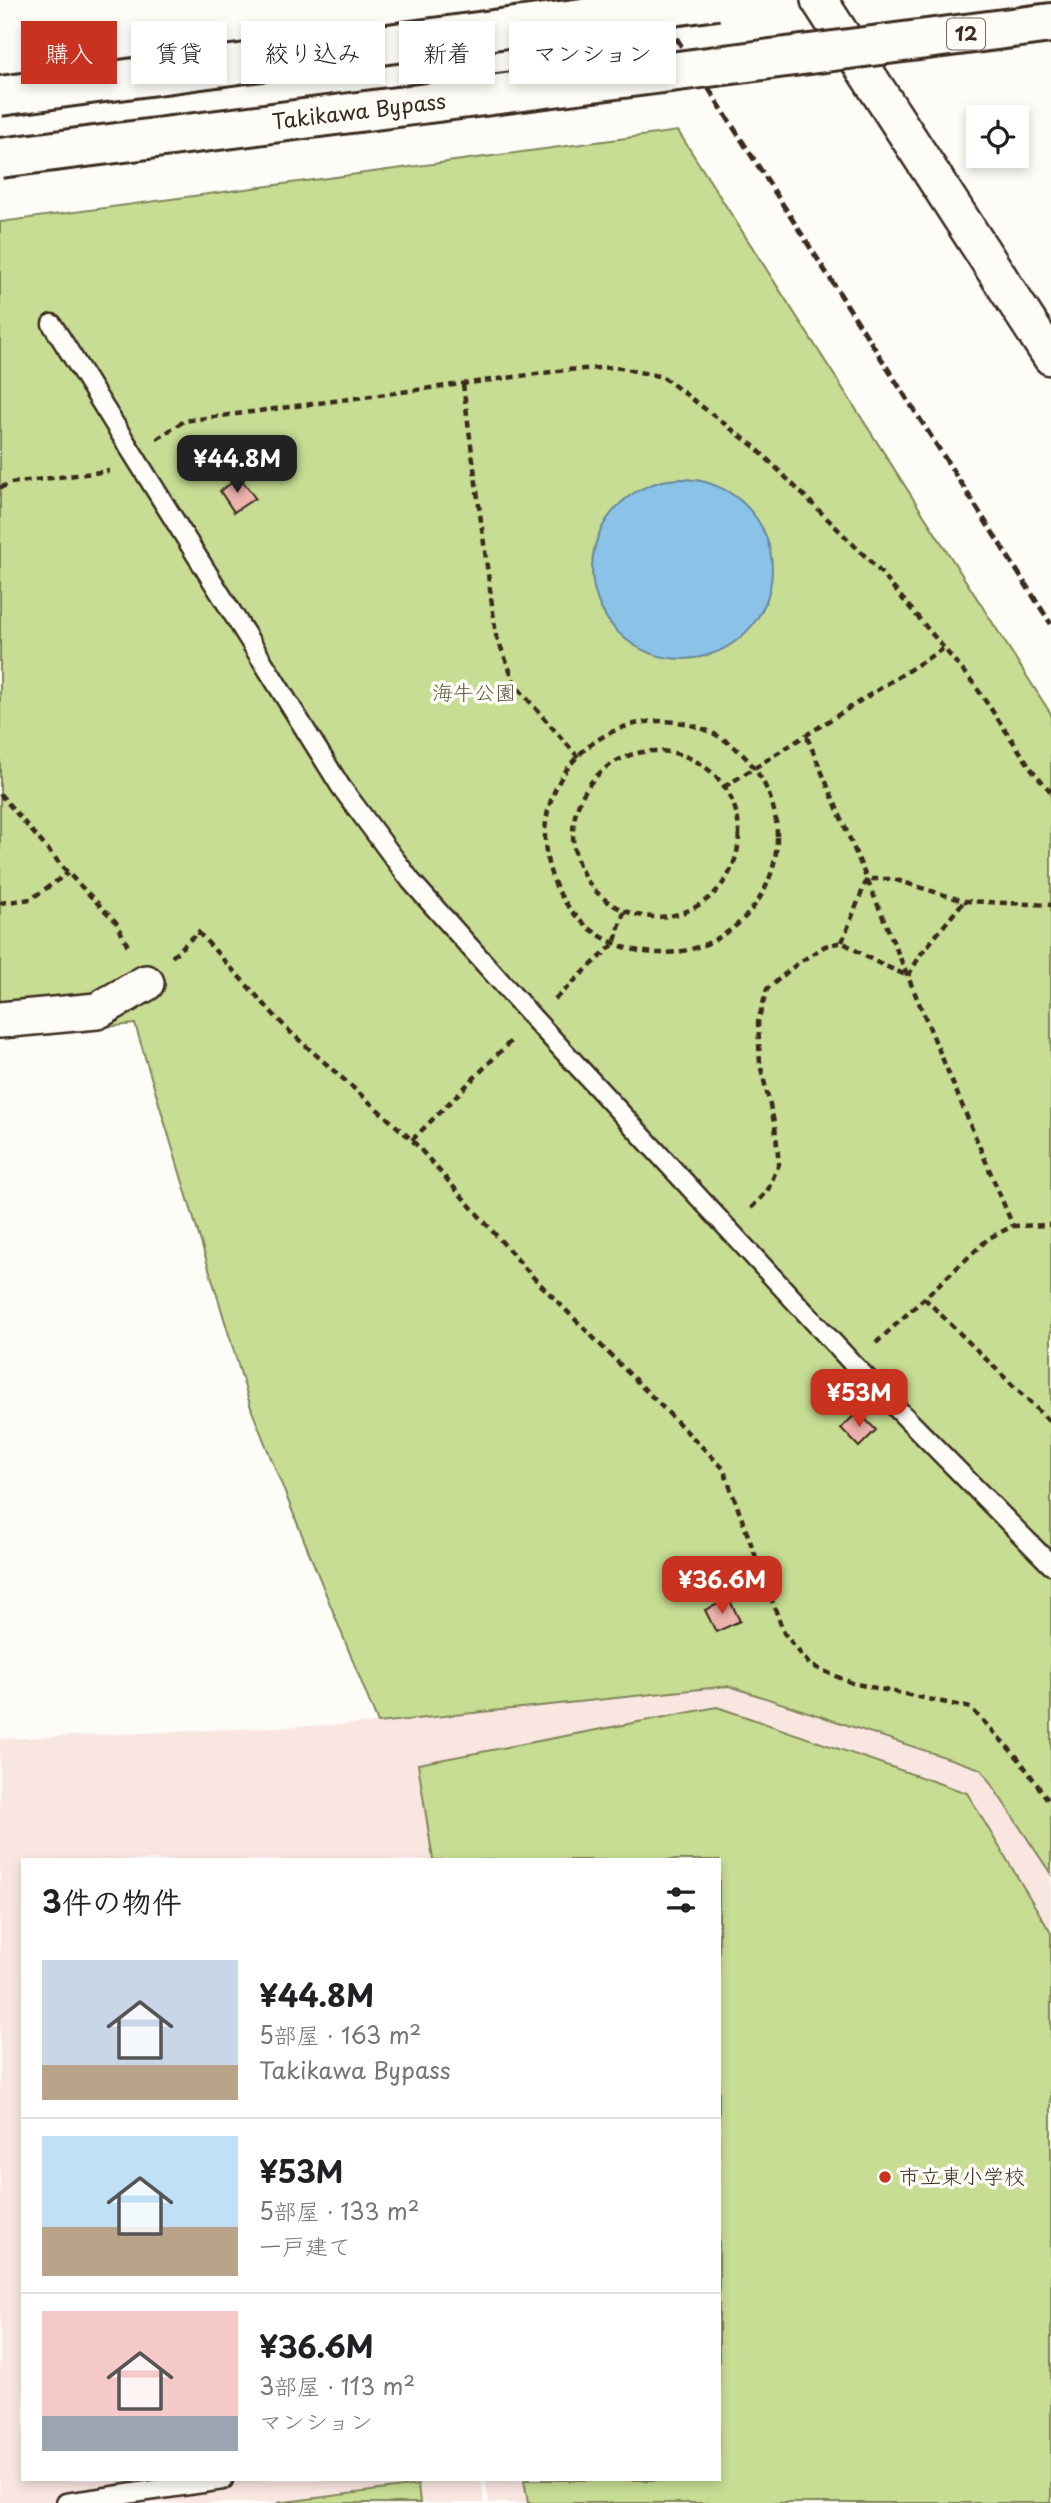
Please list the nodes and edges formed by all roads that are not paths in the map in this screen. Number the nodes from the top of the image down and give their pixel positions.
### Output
1 (717, 0) edge
2 (819, 0) edge
3 (1051, 23) edge
4 (0, 96) edge
5 (0, 158) edge
6 (52, 324) dead end
7 (1051, 357) edge
8 (146, 983) road end
9 (0, 1020) edge
10 (1051, 1565) edge
11 (216, 2481) edge
12 (66, 2503) edge

1 - 4 highway, bridge
2 - 7 street
3 - 5 highway, Takikawa Bypass / 12, bridge
6 - 10 lane
8 - 9 street
11 - 12 lane

